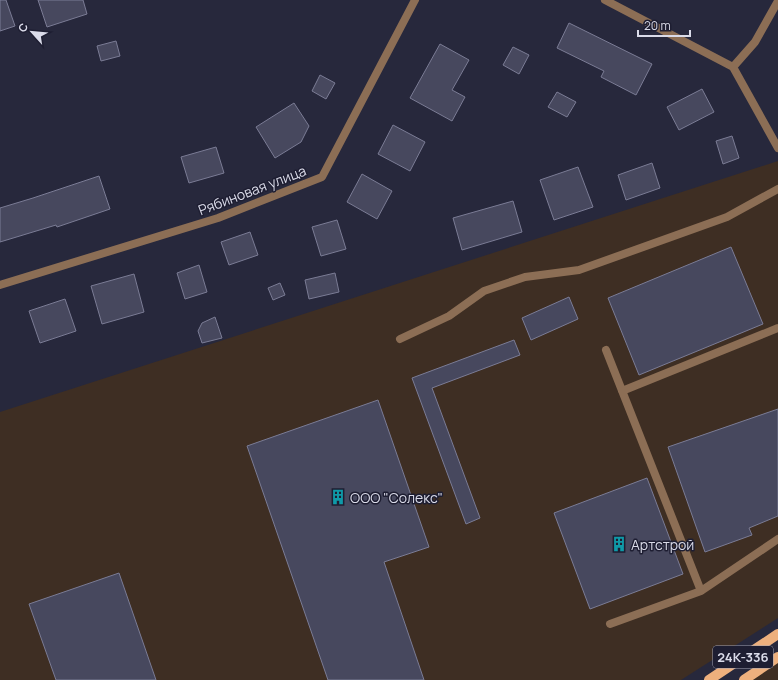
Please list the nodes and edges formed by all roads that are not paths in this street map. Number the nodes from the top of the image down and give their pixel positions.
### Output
1 (415, 0) edge
2 (605, 0) edge
3 (778, 1) edge
4 (733, 67) junction
5 (778, 148) edge
6 (778, 189) edge
7 (0, 285) edge
8 (778, 329) edge
9 (400, 339) dead end
10 (606, 350) dead end
11 (622, 391) junction
12 (778, 539) edge
13 (701, 591) junction
14 (610, 624) dead end
15 (778, 634) edge
16 (778, 657) edge
17 (709, 680) edge
18 (744, 680) edge

1 - 7 street, Рябиновая улица
2 - 4 street
3 - 4 street
4 - 5 street
6 - 9 street
8 - 11 street
10 - 11 street
11 - 13 street
12 - 13 street
13 - 14 street
15 - 17 main road, 24К-336
16 - 18 main road, 24К-336

